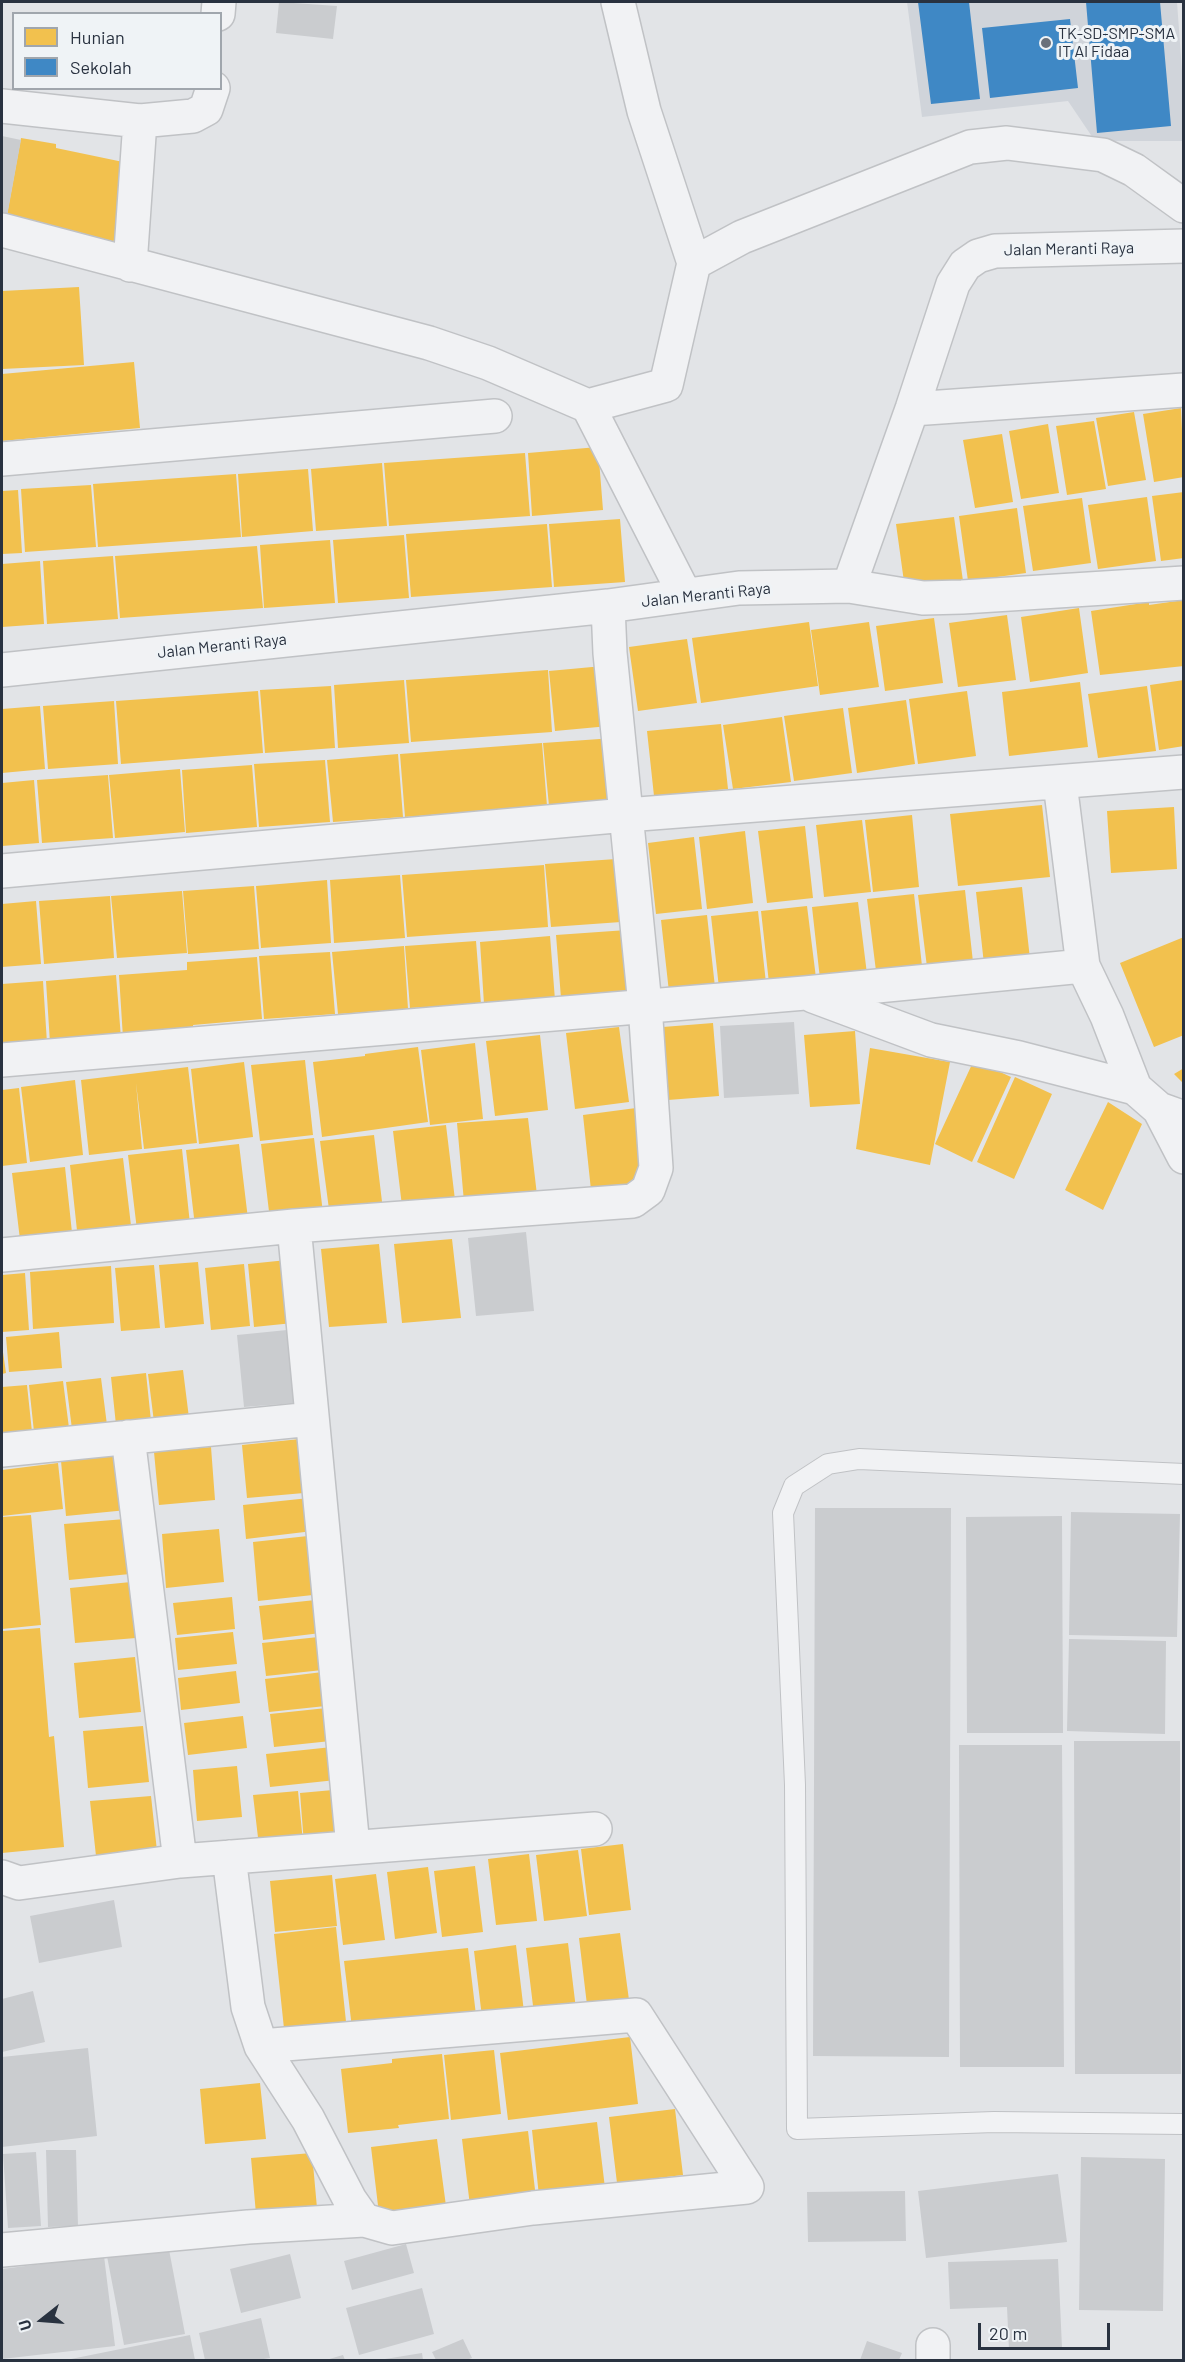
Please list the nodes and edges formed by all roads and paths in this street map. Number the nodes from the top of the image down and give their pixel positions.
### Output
1 (618, 2) edge
2 (212, 90) edge
3 (2, 106) edge
4 (140, 121) junction
5 (1184, 206) edge
6 (2, 230) edge
7 (1184, 246) edge
8 (694, 263) junction
9 (130, 265) junction
10 (1184, 390) edge
11 (588, 406) junction
12 (912, 409) junction
13 (495, 416) dead end
14 (2, 459) edge
15 (1184, 583) edge
16 (849, 586) junction
17 (685, 595) junction
18 (608, 606) junction
19 (2, 670) edge
20 (1184, 772) edge
21 (1060, 783) junction
22 (626, 815) junction
23 (2, 871) edge
24 (1083, 966) junction
25 (806, 993) junction
26 (645, 1005) junction
27 (2, 1060) edge
28 (1135, 1088) junction
29 (1171, 1114) edge
30 (1184, 1157) edge
31 (294, 1226) junction
32 (2, 1255) edge
33 (312, 1419) junction
34 (128, 1437) junction
35 (2, 1450) edge
36 (1184, 1474) edge
37 (595, 1829) dead end
38 (353, 1847) junction
39 (229, 1857) junction
40 (180, 1861) junction
41 (2, 1877) edge
42 (261, 2046) junction
43 (1184, 2124) edge
44 (364, 2220) junction
45 (2, 2250) edge

1 - 8 street
2 - 4 street
3 - 4 street
4 - 9 street
5 - 8 street
6 - 9 street
7 - 12 street, Jalan Meranti Raya
8 - 11 street
9 - 11 street
10 - 12 street
11 - 17 street
12 - 16 street, Jalan Meranti Raya
13 - 14 street
15 - 16 street
16 - 17 street, Jalan Meranti Raya
17 - 18 street, Jalan Meranti Raya
18 - 19 street, Jalan Meranti Raya
18 - 22 street
20 - 21 street
21 - 22 street
21 - 24 street
22 - 23 street
22 - 26 street
24 - 25 street
24 - 28 street
25 - 26 street
25 - 28 street
26 - 27 street
26 - 31 street
28 - 29 street
29 - 30 street
31 - 32 street
31 - 33 street
33 - 34 street
33 - 38 street
34 - 35 street
34 - 40 street
36 - 43 lane
37 - 38 street
38 - 39 street
39 - 40 street
39 - 42 street
40 - 41 street
42 - 44 street
42 - 44 street
44 - 45 street

